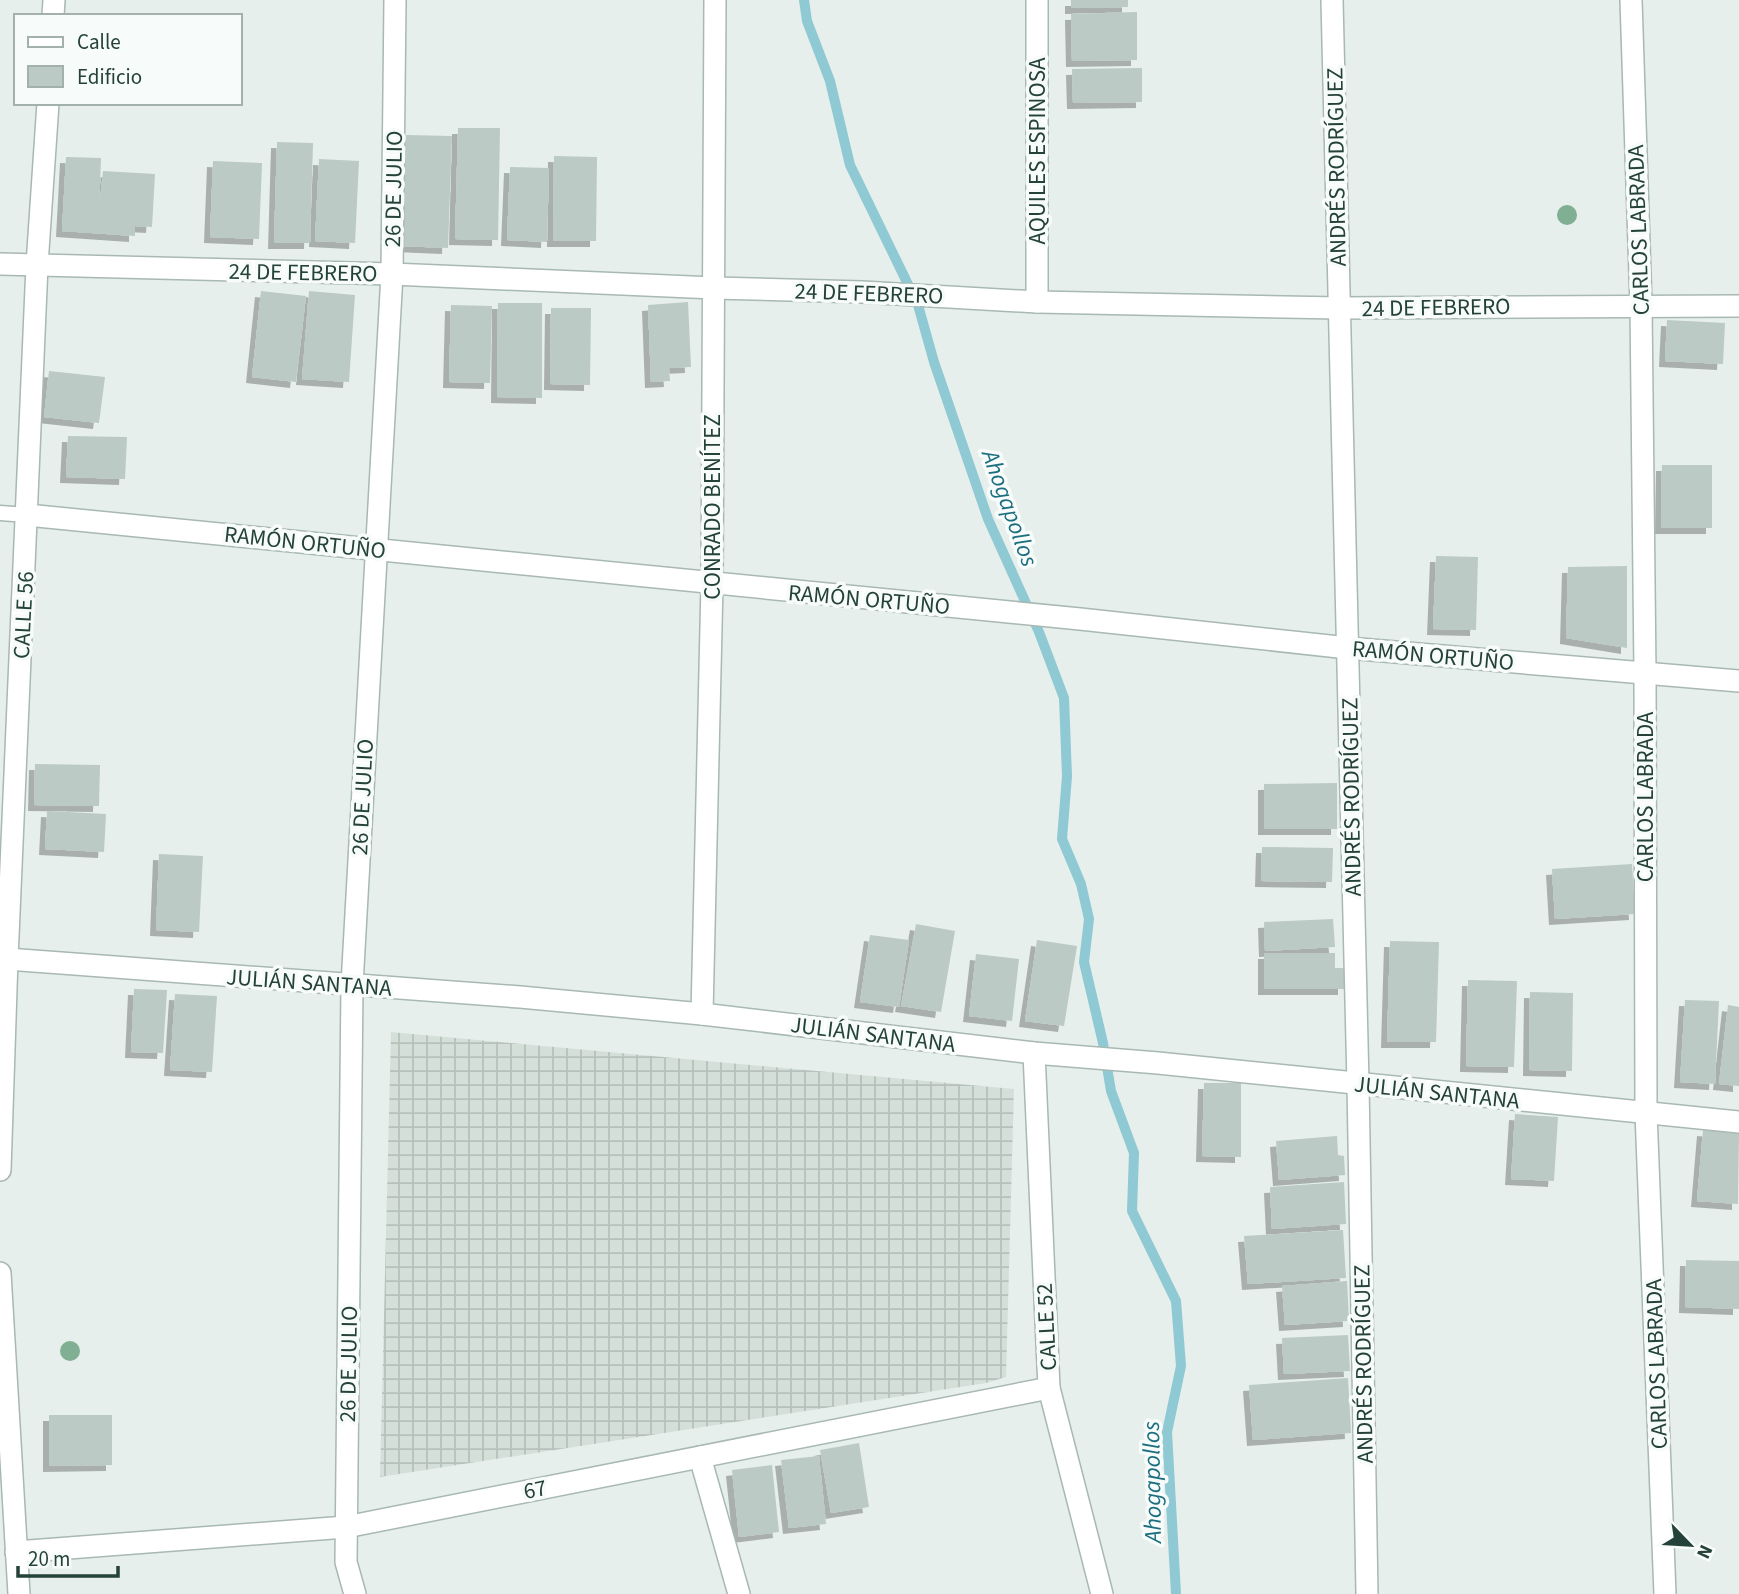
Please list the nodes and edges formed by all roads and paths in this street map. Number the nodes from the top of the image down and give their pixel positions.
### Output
1 (396, 0) edge
2 (715, 0) edge
3 (1037, 0) edge
4 (1332, 0) edge
5 (1631, 0) edge
6 (48, 105) edge
7 (0, 264) edge
8 (37, 265) junction
9 (392, 274) junction
10 (714, 288) junction
11 (1037, 302) junction
12 (1641, 305) junction
13 (1739, 306) edge
14 (1339, 308) junction
15 (0, 513) edge
16 (27, 514) junction
17 (377, 549) junction
18 (712, 584) junction
19 (1348, 648) junction
20 (1645, 673) junction
21 (1739, 681) edge
22 (7, 959) junction
23 (352, 985) junction
24 (702, 1014) junction
25 (1034, 1053) junction
26 (1358, 1084) junction
27 (1646, 1113) junction
28 (1739, 1122) edge
29 (0, 1170) edge
30 (0, 1273) edge
31 (1049, 1388) junction
32 (700, 1457) junction
33 (346, 1527) junction
34 (16, 1552) junction
35 (19, 1594) edge
36 (355, 1594) edge
37 (739, 1594) edge
38 (1102, 1594) edge
39 (1367, 1594) edge
40 (1665, 1594) edge

1 - 9 street, 26 DE JULIO
2 - 10 street, CONRADO BENÍTEZ
3 - 11 street, AQUILES ESPINOSA
4 - 14 street, ANDRÉS RODRÍGUEZ
5 - 12 street, CARLOS LABRADA
6 - 8 street, CALLE 56
7 - 8 street, 24 DE FEBRERO
8 - 9 street, 24 DE FEBRERO
8 - 16 street, CALLE 56
9 - 10 street, 24 DE FEBRERO
9 - 17 street, 26 DE JULIO
10 - 11 street, 24 DE FEBRERO
10 - 18 street, CONRADO BENÍTEZ
11 - 14 street, 24 DE FEBRERO
12 - 13 street, 24 DE FEBRERO
12 - 14 street, 24 DE FEBRERO
12 - 20 street, CARLOS LABRADA
14 - 19 street, ANDRÉS RODRÍGUEZ
15 - 16 lane, RAMÓN ORTUÑO
16 - 17 street, RAMÓN ORTUÑO
16 - 22 street, CALLE 56
17 - 18 street, RAMÓN ORTUÑO
17 - 23 street, 26 DE JULIO
18 - 19 street, RAMÓN ORTUÑO
18 - 24 street, CONRADO BENÍTEZ
19 - 20 street, RAMÓN ORTUÑO
19 - 26 street, ANDRÉS RODRÍGUEZ
20 - 21 street, RAMÓN ORTUÑO
20 - 27 street, CARLOS LABRADA
22 - 23 street, JULIÁN SANTANA
22 - 29 street, CALLE 56
23 - 24 street, JULIÁN SANTANA
23 - 33 street, 26 DE JULIO
24 - 25 street, JULIÁN SANTANA
25 - 26 street, JULIÁN SANTANA
25 - 31 street, CALLE 52
26 - 27 street, JULIÁN SANTANA
26 - 39 street, ANDRÉS RODRÍGUEZ
27 - 28 street, JULIÁN SANTANA
27 - 40 street, CARLOS LABRADA
30 - 34 street
31 - 32 street, 67
31 - 38 street, CALLE 52
32 - 33 street, 67
32 - 37 street
33 - 34 street, 67
33 - 36 street, 26 DE JULIO
34 - 35 street

